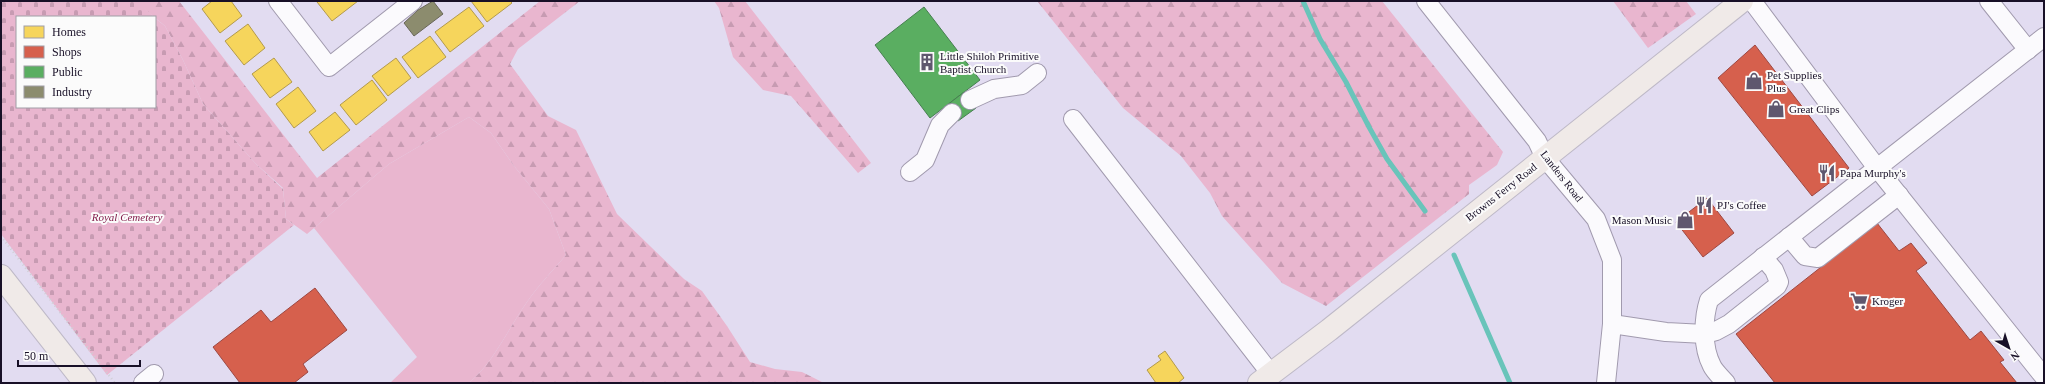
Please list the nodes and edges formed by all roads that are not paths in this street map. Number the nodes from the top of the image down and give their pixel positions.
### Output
1 (278, 1) edge
2 (413, 1) edge
3 (1426, 1) edge
4 (1742, 1) edge
5 (1752, 1) edge
6 (1989, 1) edge
7 (2044, 37) edge
8 (2028, 50) junction
9 (1037, 73) dead end
10 (970, 100) dead end
11 (952, 113) dead end
12 (1073, 119) dead end
13 (1545, 158) junction
14 (1877, 168) junction
15 (910, 172) dead end
16 (1899, 195) junction
17 (1789, 237) junction
18 (1763, 257) junction
19 (1, 276) edge
20 (1612, 324) junction
21 (1705, 334) junction
22 (2044, 377) edge
23 (1265, 378) edge
24 (85, 383) edge
25 (1606, 383) edge
26 (1726, 383) edge

1 - 2 street
3 - 13 street, Landers Road
4 - 13 main road, Browns Ferry Road
5 - 14 street
6 - 8 street
7 - 8 street
8 - 14 street
9 - 10 street
11 - 15 street
12 - 23 street
13 - 20 street, Landers Road
13 - 23 main road, Browns Ferry Road
14 - 16 street
14 - 17 street
16 - 17 street
16 - 22 street
17 - 18 street
18 - 21 street
18 - 21 street
19 - 24 main road
20 - 21 street
20 - 25 street, Landers Road
21 - 26 street

